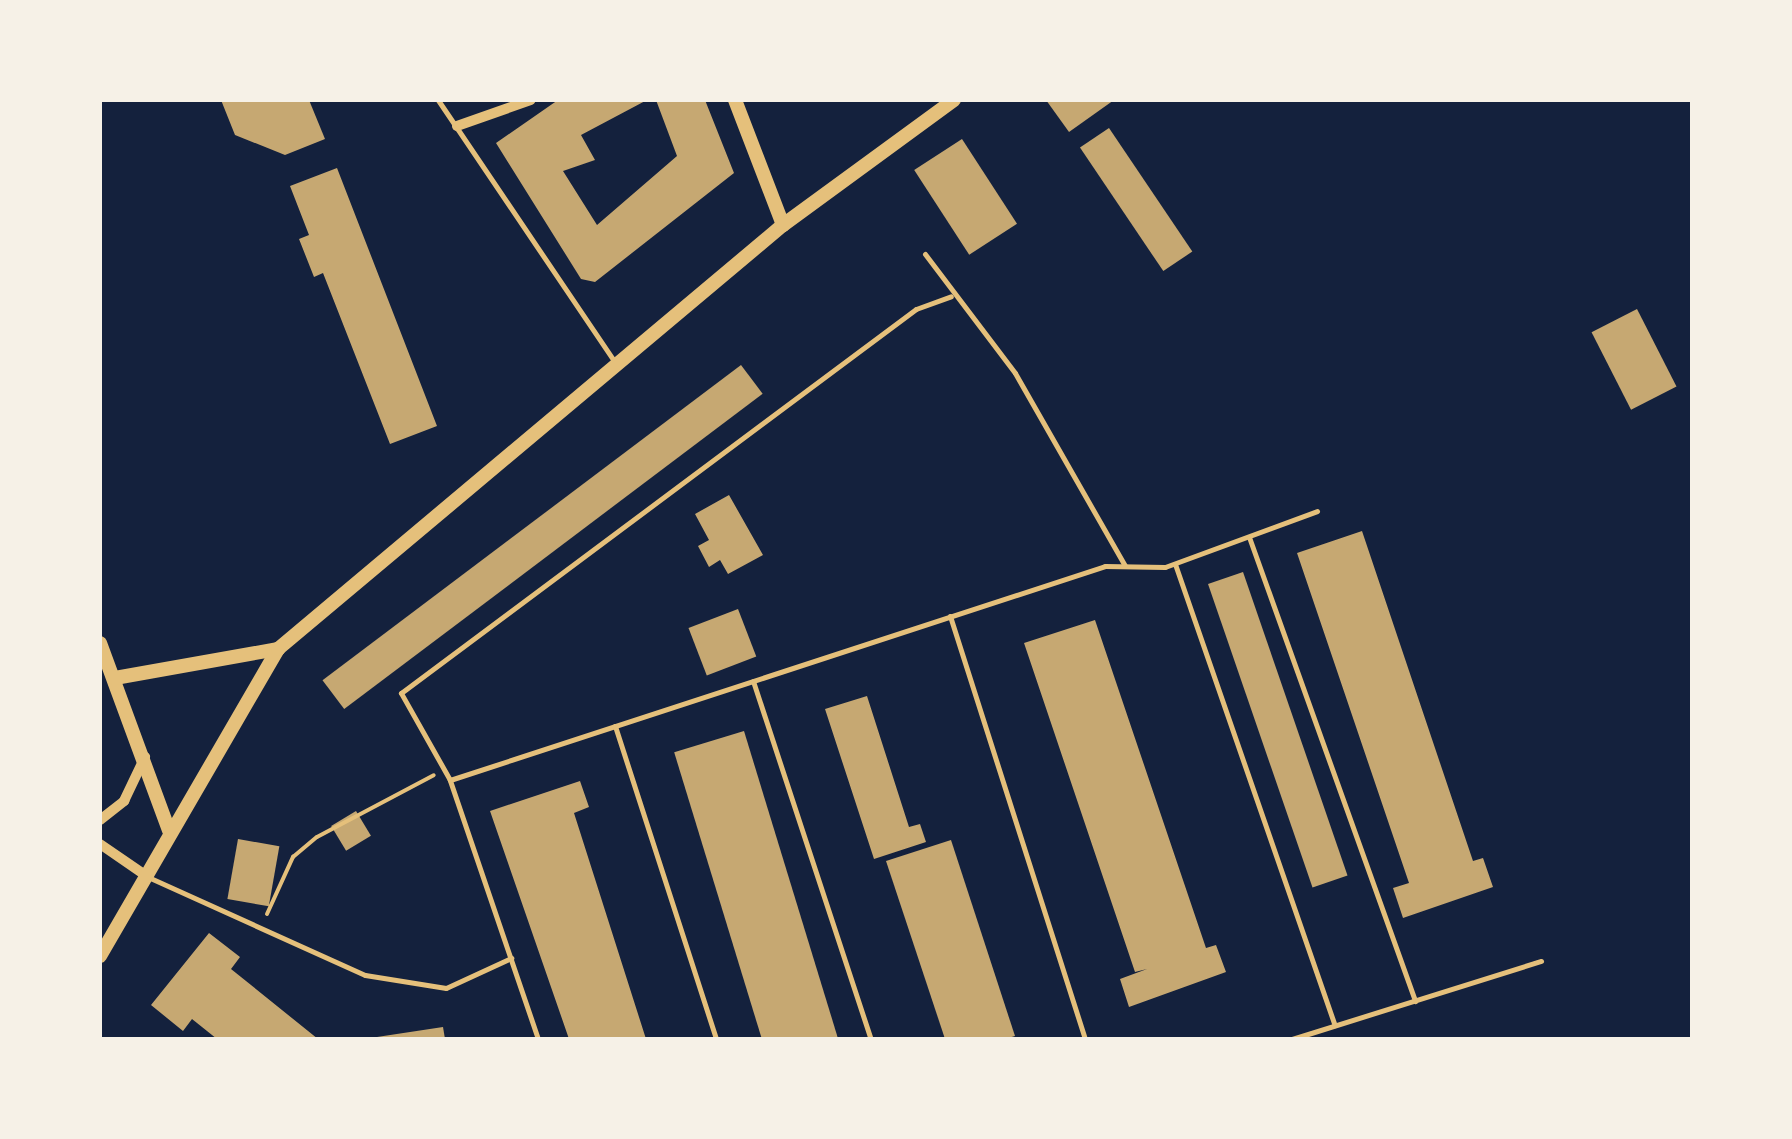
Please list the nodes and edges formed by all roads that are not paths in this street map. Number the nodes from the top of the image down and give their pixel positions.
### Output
1 (438, 100) edge
2 (531, 100) edge
3 (736, 100) edge
4 (954, 100) edge
5 (457, 126) junction
6 (783, 225) junction
7 (925, 254) dead end
8 (952, 296) junction
9 (617, 364) junction
10 (1317, 511) dead end
11 (1249, 536) junction
12 (1174, 564) junction
13 (1125, 566) junction
14 (950, 616) junction
15 (100, 642) edge
16 (278, 648) junction
17 (115, 678) junction
18 (753, 680) junction
19 (615, 726) junction
20 (146, 754) junction
21 (450, 780) junction
22 (100, 820) edge
23 (169, 831) junction
24 (100, 844) edge
25 (144, 876) junction
26 (100, 956) edge
27 (511, 958) junction
28 (1541, 961) dead end
29 (1414, 1001) junction
30 (1335, 1026) junction
31 (538, 1039) edge
32 (716, 1039) edge
33 (871, 1039) edge
34 (1085, 1039) edge
35 (1292, 1039) edge

1 - 5 lane
2 - 5 street
3 - 6 street
4 - 6 street
5 - 9 lane
6 - 9 street
7 - 8 lane
8 - 13 lane
8 - 21 lane
9 - 16 street
10 - 11 lane
11 - 12 lane
11 - 29 lane
12 - 13 lane
12 - 30 lane
13 - 14 lane
14 - 18 lane
14 - 34 lane
15 - 17 street
16 - 17 street
16 - 23 street
17 - 20 street
18 - 19 lane
18 - 33 lane
19 - 21 lane
19 - 32 lane
20 - 22 street
20 - 23 street
21 - 27 lane
23 - 25 street
24 - 25 street
25 - 26 street
25 - 27 lane
27 - 31 lane
28 - 29 lane
29 - 30 lane
30 - 35 lane

